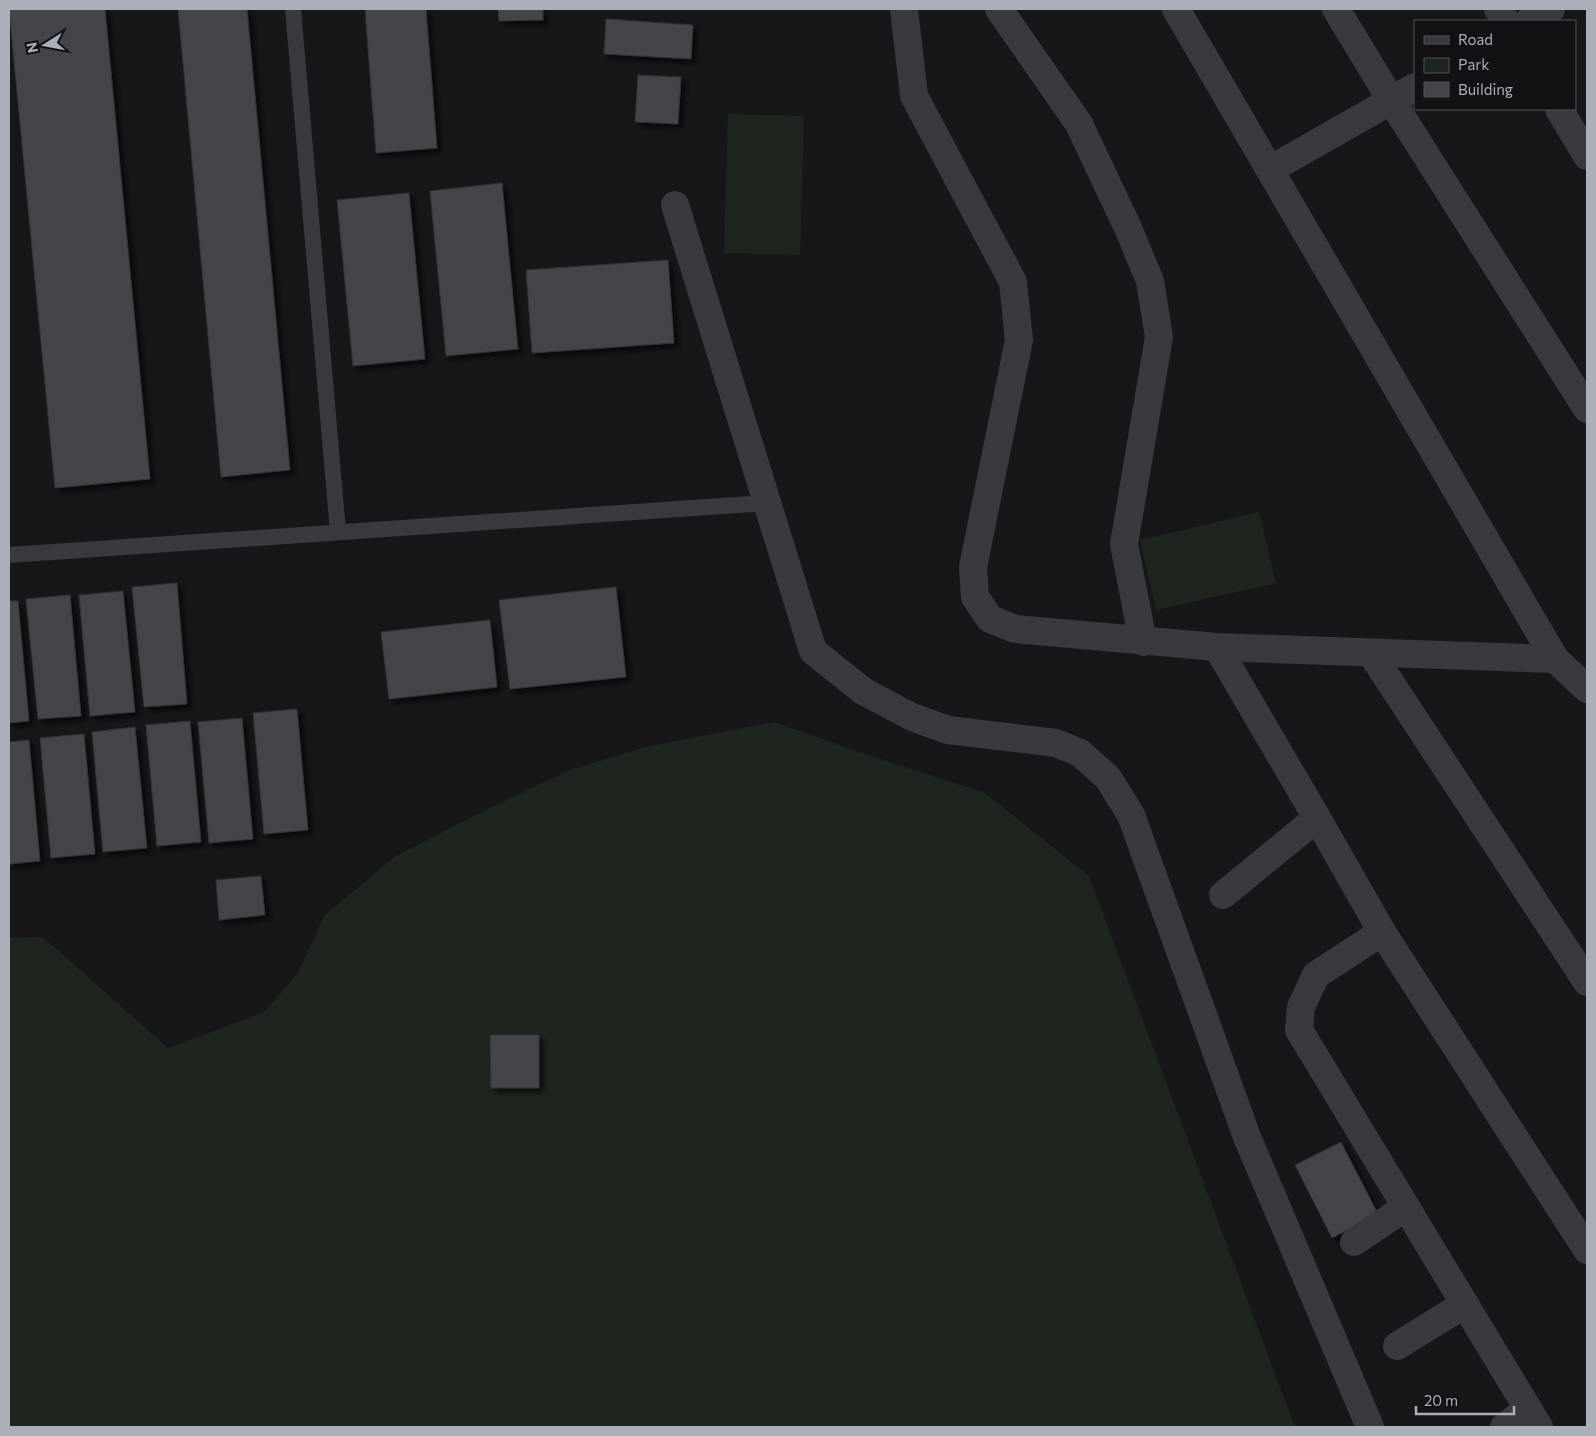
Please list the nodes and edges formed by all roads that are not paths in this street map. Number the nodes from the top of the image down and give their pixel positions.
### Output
1 (293, 9) edge
2 (904, 9) edge
3 (999, 9) edge
4 (1176, 9) edge
5 (1336, 9) edge
6 (1498, 9) edge
7 (1551, 9) edge
8 (1505, 20) edge
9 (1531, 20) edge
10 (1414, 88) edge
11 (1391, 100) junction
12 (1560, 110) edge
13 (1587, 156) edge
14 (1270, 169) junction
15 (675, 205) dead end
16 (1587, 409) edge
17 (766, 503) junction
18 (338, 532) junction
19 (9, 555) edge
20 (1144, 642) junction
21 (1217, 648) junction
22 (1371, 653) junction
23 (1555, 659) junction
24 (1587, 687) edge
25 (1318, 818) junction
26 (1223, 894) dead end
27 (1382, 932) junction
28 (1587, 982) edge
29 (1406, 1207) junction
30 (1354, 1242) dead end
31 (1587, 1250) edge
32 (1465, 1304) junction
33 (1397, 1346) dead end
34 (1533, 1418) edge
35 (1370, 1427) edge
36 (1504, 1427) edge

1 - 18 lane
2 - 20 street
3 - 20 street
4 - 14 street
5 - 11 street
6 - 8 street
7 - 9 street
10 - 11 street
11 - 14 street
11 - 16 street
12 - 13 street
14 - 23 street
15 - 17 street
17 - 18 lane
17 - 35 street
18 - 19 lane
20 - 21 street
21 - 22 street
21 - 25 street
22 - 23 street
22 - 28 street
23 - 24 street
25 - 26 street
25 - 27 street
27 - 29 street
27 - 31 street
29 - 30 street
29 - 32 street
32 - 33 street
32 - 34 street
34 - 36 street

